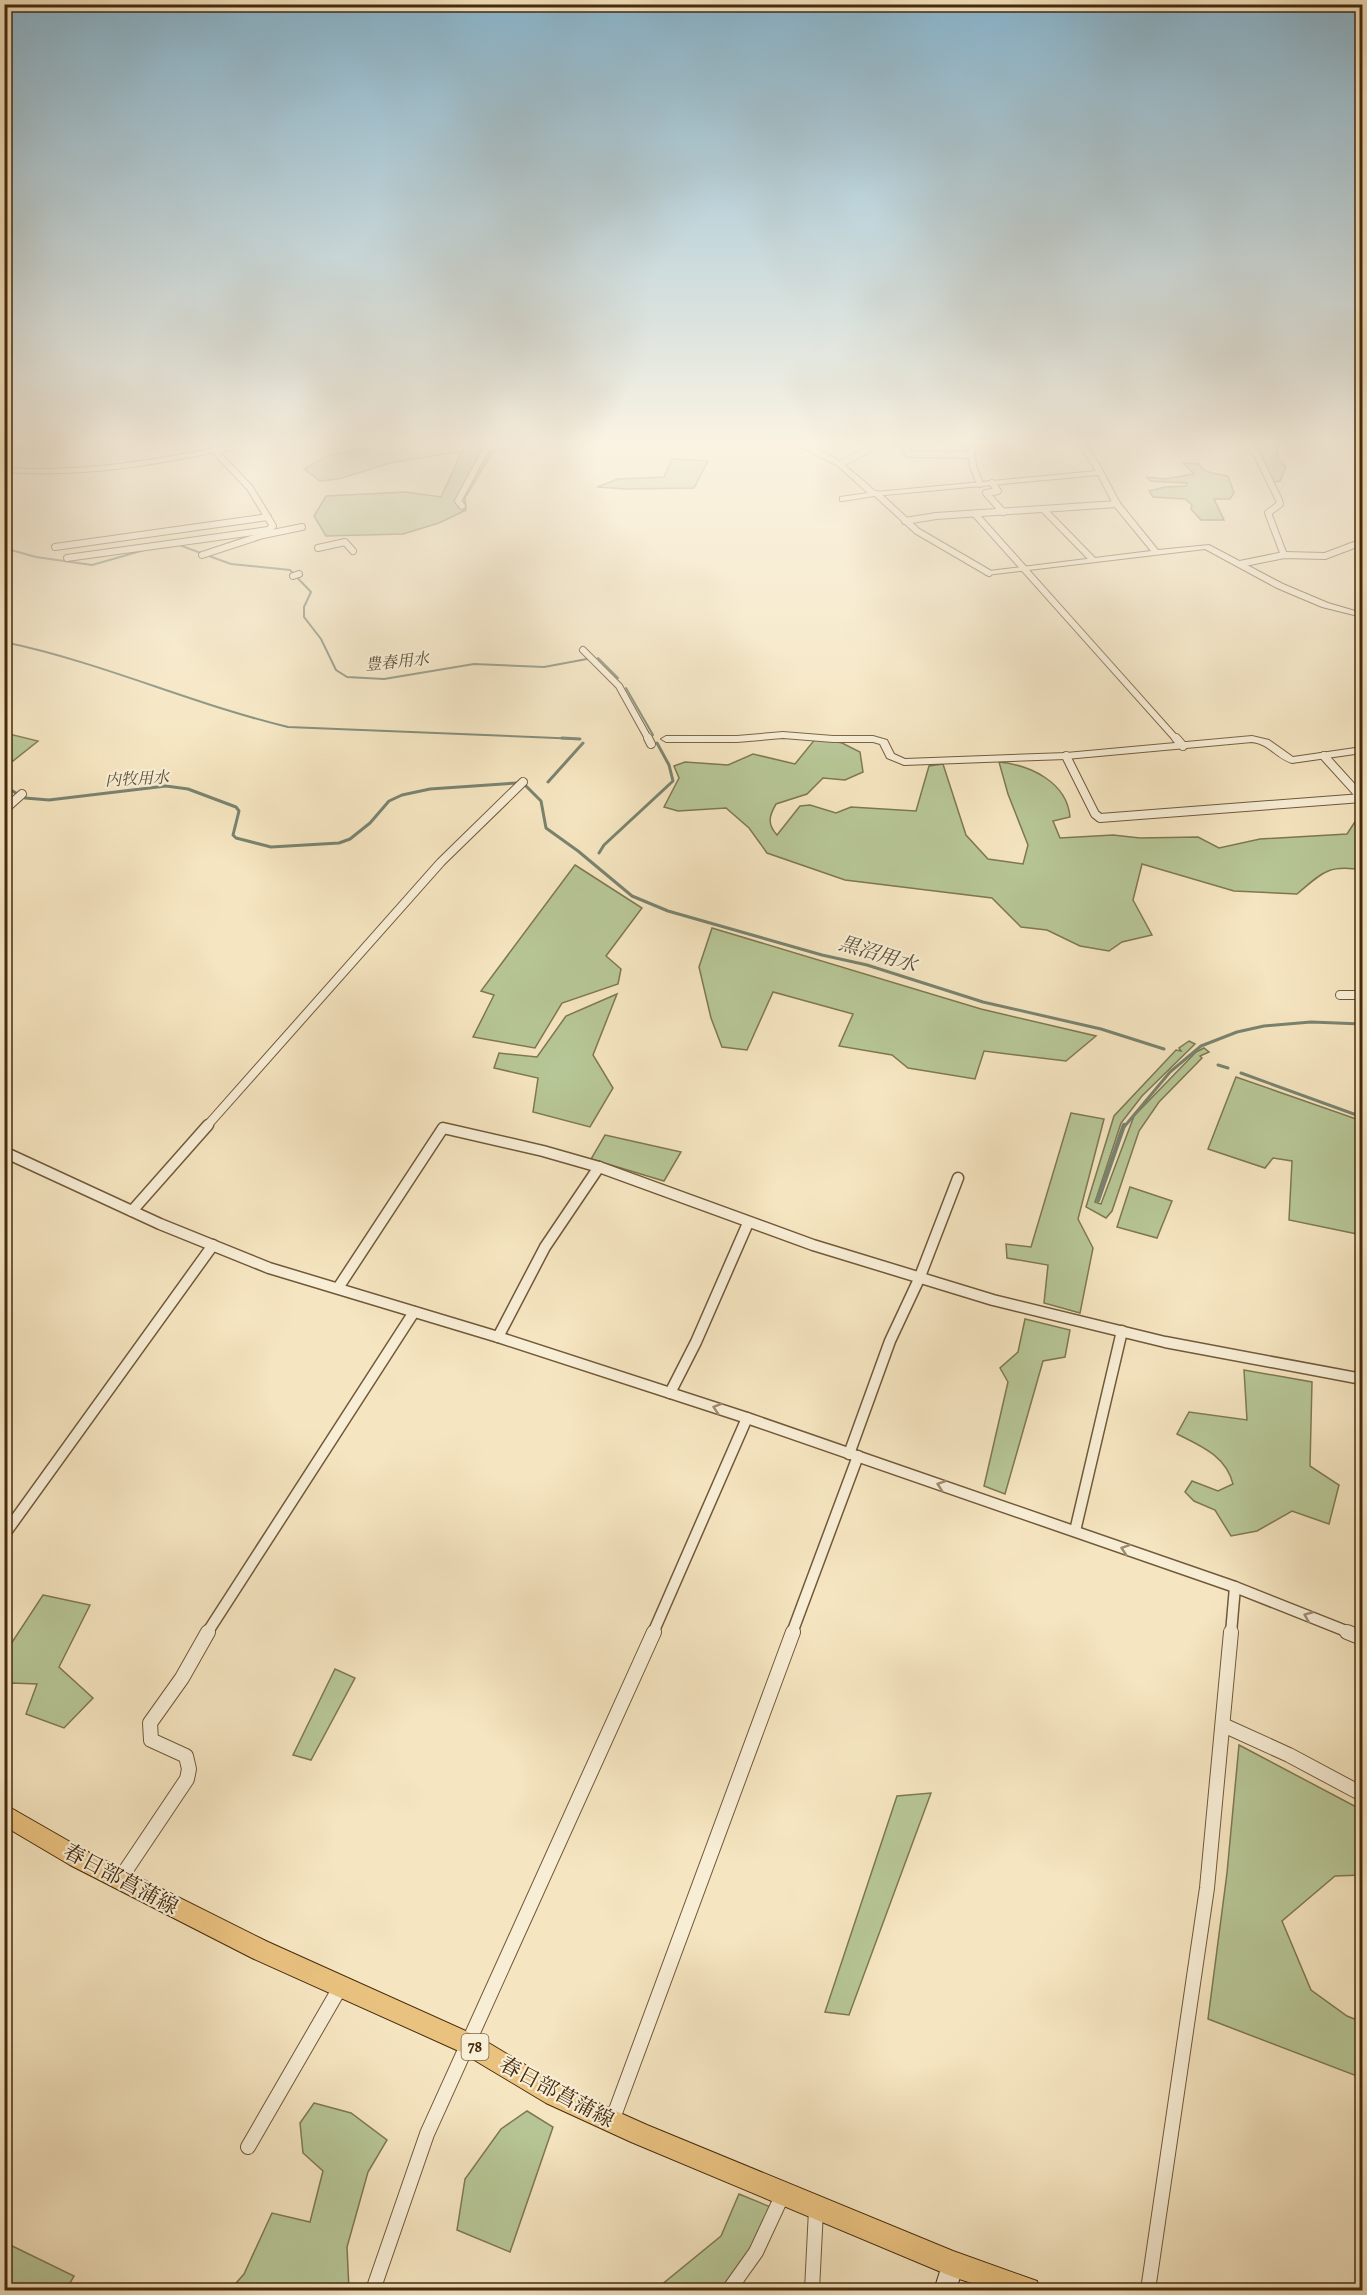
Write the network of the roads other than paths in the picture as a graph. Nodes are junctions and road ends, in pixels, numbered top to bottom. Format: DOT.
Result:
graph roads {
  1 [pos="77,550"];
  2 [pos="121,550"];
  3 [pos="218,550"];
  4 [pos="948,550"];
  5 [pos="1008,550"];
  6 [pos="1083,550"];
  7 [pos="1166,550"];
  8 [pos="1212,550"];
  9 [pos="1282,550"];
  10 [pos="1341,550"];
  11 [pos="1155,551"];
  12 [pos="206,554"];
  13 [pos="1284,555"];
  14 [pos="78,556"];
  15 [pos="67,558"];
  16 [pos="1092,559"];
  17 [pos="1240,564"];
  18 [pos="1024,568"];
  19 [pos="989,573"];
  20 [pos="1362,615"];
  21 [pos="583,650"];
  22 [pos="666,739"];
  23 [pos="1183,746"];
  24 [pos="1362,750"];
  25 [pos="1066,756"];
  26 [pos="1324,756"];
  27 [pos="523,782"];
  28 [pos="22,794"];
  29 [pos="1362,798"];
  30 [pos="4,810"];
  31 [pos="1341,995"];
  32 [pos="1362,995"];
  33 [pos="4,1152"];
  34 [pos="599,1167"];
  35 [pos="958,1178"];
  36 [pos="132,1211"];
  37 [pos="748,1223"];
  38 [pos="213,1245"];
  39 [pos="919,1278"];
  40 [pos="338,1288"];
  41 [pos="414,1312"];
  42 [pos="1122,1331"];
  43 [pos="498,1337"];
  44 [pos="1362,1379"];
  45 [pos="670,1393"];
  46 [pos="747,1418"];
  47 [pos="854,1455"];
  48 [pos="1075,1531"];
  49 [pos="4,1535"];
  50 [pos="1235,1587"];
  51 [pos="1362,1638"];
  52 [pos="1223,1725"];
  53 [pos="1362,1794"];
  54 [pos="4,1814"];
  55 [pos="120,1880"];
  56 [pos="341,1986"];
  57 [pos="469,2044"];
  58 [pos="611,2121"];
  59 [pos="248,2147"];
  60 [pos="783,2194"];
  61 [pos="816,2207"];
  62 [pos="953,2264"];
  63 [pos="373,2290"];
  64 [pos="729,2290"];
  65 [pos="812,2290"];
  66 [pos="945,2290"];
  67 [pos="1028,2290"];
  68 [pos="1148,2290"];
  1 -- 14 [label="street"];
  2 -- 14 [label="street"];
  3 -- 12 [label="street"];
  4 -- 19 [label="street"];
  5 -- 18 [label="street"];
  6 -- 16 [label="street"];
  7 -- 11 [label="street"];
  8 -- 17 [label="street"];
  9 -- 13 [label="street"];
  10 -- 13 [label="street"];
  11 -- 16 [label="street"];
  13 -- 17 [label="street"];
  14 -- 15 [label="street"];
  16 -- 18 [label="street"];
  17 -- 20 [label="street"];
  18 -- 19 [label="street"];
  18 -- 23 [label="street"];
  21 -- 22 [label="street"];
  22 -- 25 [label="street"];
  23 -- 25 [label="street"];
  23 -- 26 [label="street"];
  24 -- 26 [label="street"];
  25 -- 29 [label="street"];
  26 -- 29 [label="street"];
  27 -- 36 [label="street"];
  28 -- 30 [label="street"];
  31 -- 32 [label="street"];
  33 -- 36 [label="street"];
  34 -- 37 [label="street"];
  34 -- 40 [label="street"];
  34 -- 43 [label="street"];
  35 -- 39 [label="street"];
  36 -- 38 [label="street"];
  37 -- 39 [label="street"];
  37 -- 45 [label="street"];
  38 -- 40 [label="street"];
  38 -- 49 [label="street"];
  39 -- 42 [label="street"];
  39 -- 47 [label="street"];
  40 -- 41 [label="street"];
  41 -- 43 [label="street"];
  41 -- 55 [label="street"];
  42 -- 44 [label="street"];
  42 -- 48 [label="street"];
  43 -- 45 [label="street"];
  46 -- 45 [label="street, one-way"];
  46 -- 47 [label="street"];
  46 -- 57 [label="street"];
  48 -- 47 [label="street, one-way"];
  47 -- 58 [label="street"];
  50 -- 48 [label="street, one-way"];
  51 -- 50 [label="street, one-way"];
  50 -- 52 [label="street"];
  52 -- 53 [label="street"];
  52 -- 68 [label="street"];
  54 -- 55 [label="main road, 春日部菖蒲線 / 78"];
  55 -- 56 [label="main road, 春日部菖蒲線 / 78"];
  56 -- 57 [label="main road, 春日部菖蒲線 / 78"];
  56 -- 59 [label="street"];
  57 -- 58 [label="main road, 春日部菖蒲線 / 78"];
  57 -- 63 [label="street"];
  58 -- 60 [label="main road, 春日部菖蒲線 / 78"];
  60 -- 61 [label="main road, 春日部菖蒲線 / 78"];
  60 -- 64 [label="street"];
  61 -- 62 [label="main road, 春日部菖蒲線 / 78"];
  61 -- 65 [label="street"];
  62 -- 66 [label="main road"];
  62 -- 67 [label="main road, 春日部菖蒲線 / 78"];
}
